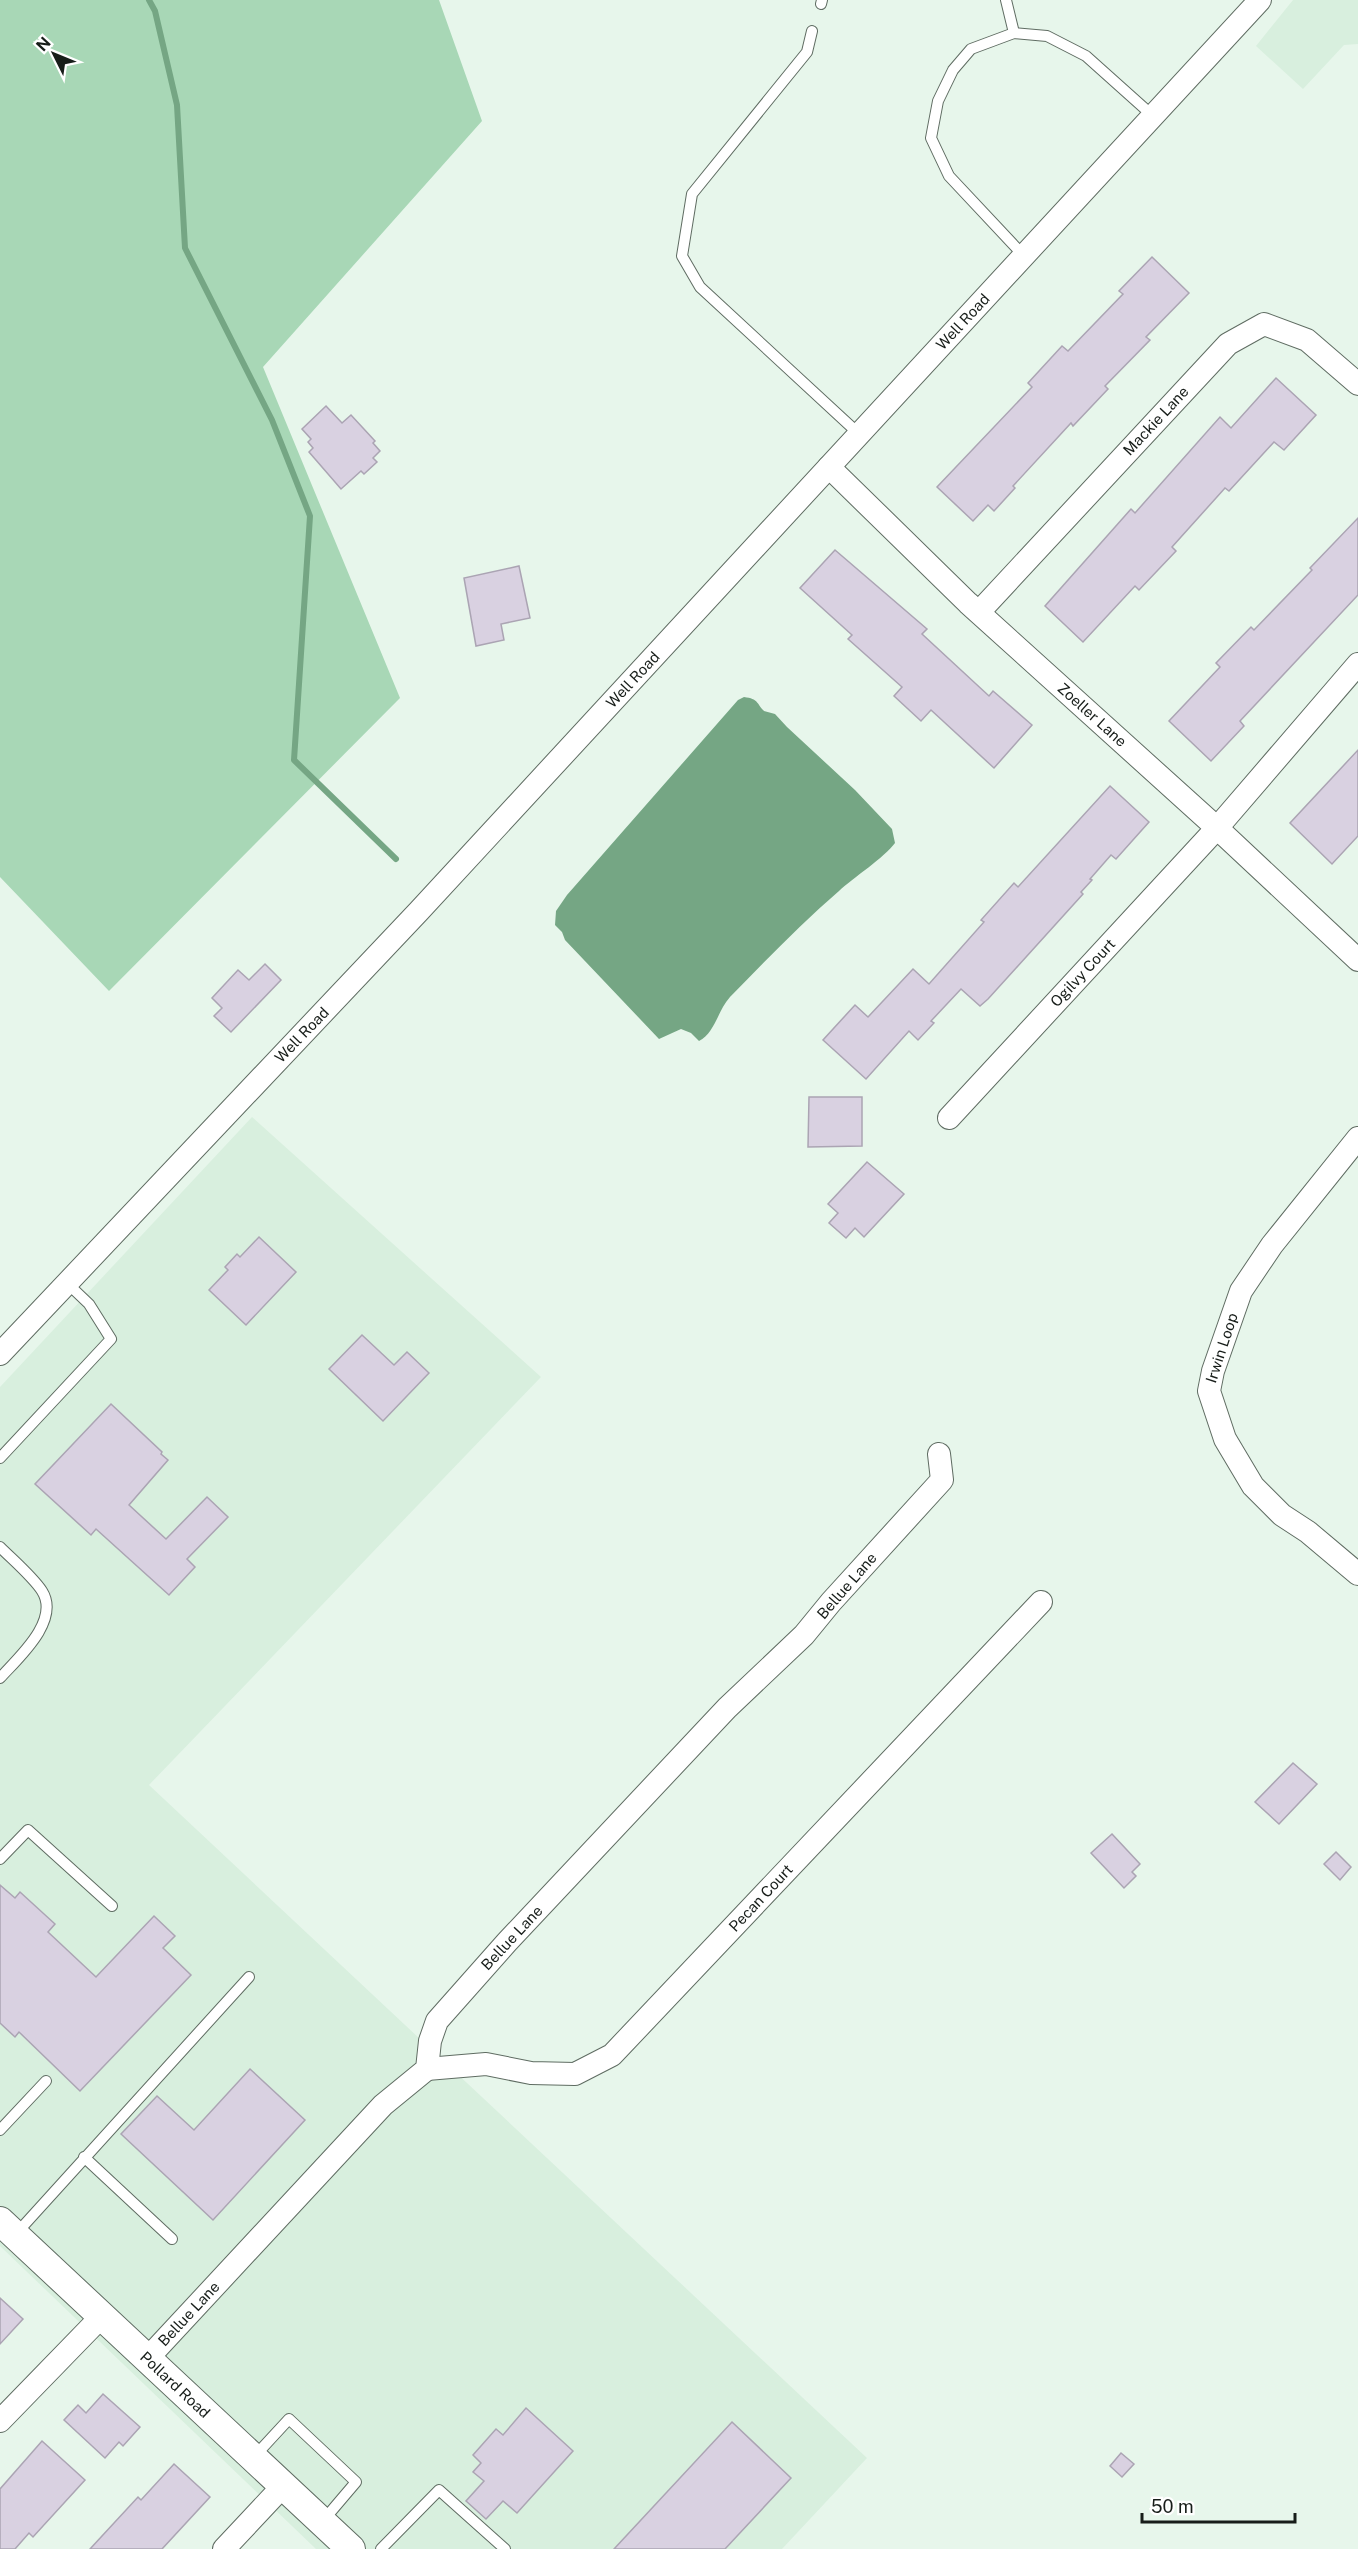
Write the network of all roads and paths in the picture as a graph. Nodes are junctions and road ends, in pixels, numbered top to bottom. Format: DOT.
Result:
graph roads {
  1 [pos="1006,0"];
  2 [pos="1260,0"];
  3 [pos="812,31"];
  4 [pos="1014,33"];
  5 [pos="1153,116"];
  6 [pos="1024,256"];
  7 [pos="1358,384"];
  8 [pos="859,434"];
  9 [pos="829,467"];
  10 [pos="979,612"];
  11 [pos="1358,664"];
  12 [pos="1217,828"];
  13 [pos="1358,960"];
  14 [pos="949,1118"];
  15 [pos="1358,1138"];
  16 [pos="67,1283"];
  17 [pos="0,1354"];
  18 [pos="939,1454"];
  19 [pos="0,1458"];
  20 [pos="0,1547"];
  21 [pos="1358,1574"];
  22 [pos="1041,1602"];
  23 [pos="0,1678"];
  24 [pos="0,1859"];
  25 [pos="112,1906"];
  26 [pos="249,1977"];
  27 [pos="427,2069"];
  28 [pos="46,2081"];
  29 [pos="0,2130"];
  30 [pos="84,2157"];
  31 [pos="8,2228"];
  32 [pos="172,2239"];
  33 [pos="102,2316"];
  34 [pos="147,2359"];
  35 [pos="0,2421"];
  36 [pos="253,2458"];
  37 [pos="283,2486"];
  38 [pos="322,2522"];
  39 [pos="224,2549"];
  40 [pos="351,2549"];
  41 [pos="381,2549"];
  42 [pos="504,2549"];
  1 -- 4 [label="lane"];
  2 -- 5 [label="street, Well Road"];
  3 -- 8 [label="lane"];
  4 -- 5 [label="lane"];
  4 -- 6 [label="lane"];
  5 -- 6 [label="street, Well Road"];
  6 -- 8 [label="street, Well Road"];
  7 -- 10 [label="street, Mackie Lane"];
  8 -- 9 [label="street, Well Road"];
  9 -- 10 [label="street, Zoeller Lane"];
  9 -- 16 [label="street, Well Road"];
  10 -- 12 [label="street, Zoeller Lane"];
  11 -- 12 [label="street"];
  12 -- 13 [label="street, Zoeller Lane"];
  12 -- 14 [label="street, Ogilvy Court"];
  15 -- 21 [label="street, Irwin Loop"];
  16 -- 17 [label="street, Well Road"];
  16 -- 19 [label="lane"];
  18 -- 27 [label="street, Bellue Lane"];
  20 -- 23 [label="lane"];
  22 -- 27 [label="street, Pecan Court"];
  24 -- 25 [label="lane"];
  26 -- 30 [label="lane"];
  27 -- 34 [label="street, Bellue Lane"];
  28 -- 29 [label="lane"];
  30 -- 31 [label="lane"];
  30 -- 32 [label="lane"];
  31 -- 33 [label="street, Pollard Road"];
  33 -- 34 [label="street, Pollard Road"];
  33 -- 35 [label="street"];
  34 -- 36 [label="street, Pollard Road"];
  36 -- 37 [label="street, Pollard Road"];
  36 -- 38 [label="lane"];
  37 -- 38 [label="street, Pollard Road"];
  37 -- 39 [label="street"];
  38 -- 40 [label="street, Pollard Road"];
  41 -- 42 [label="lane"];
}
